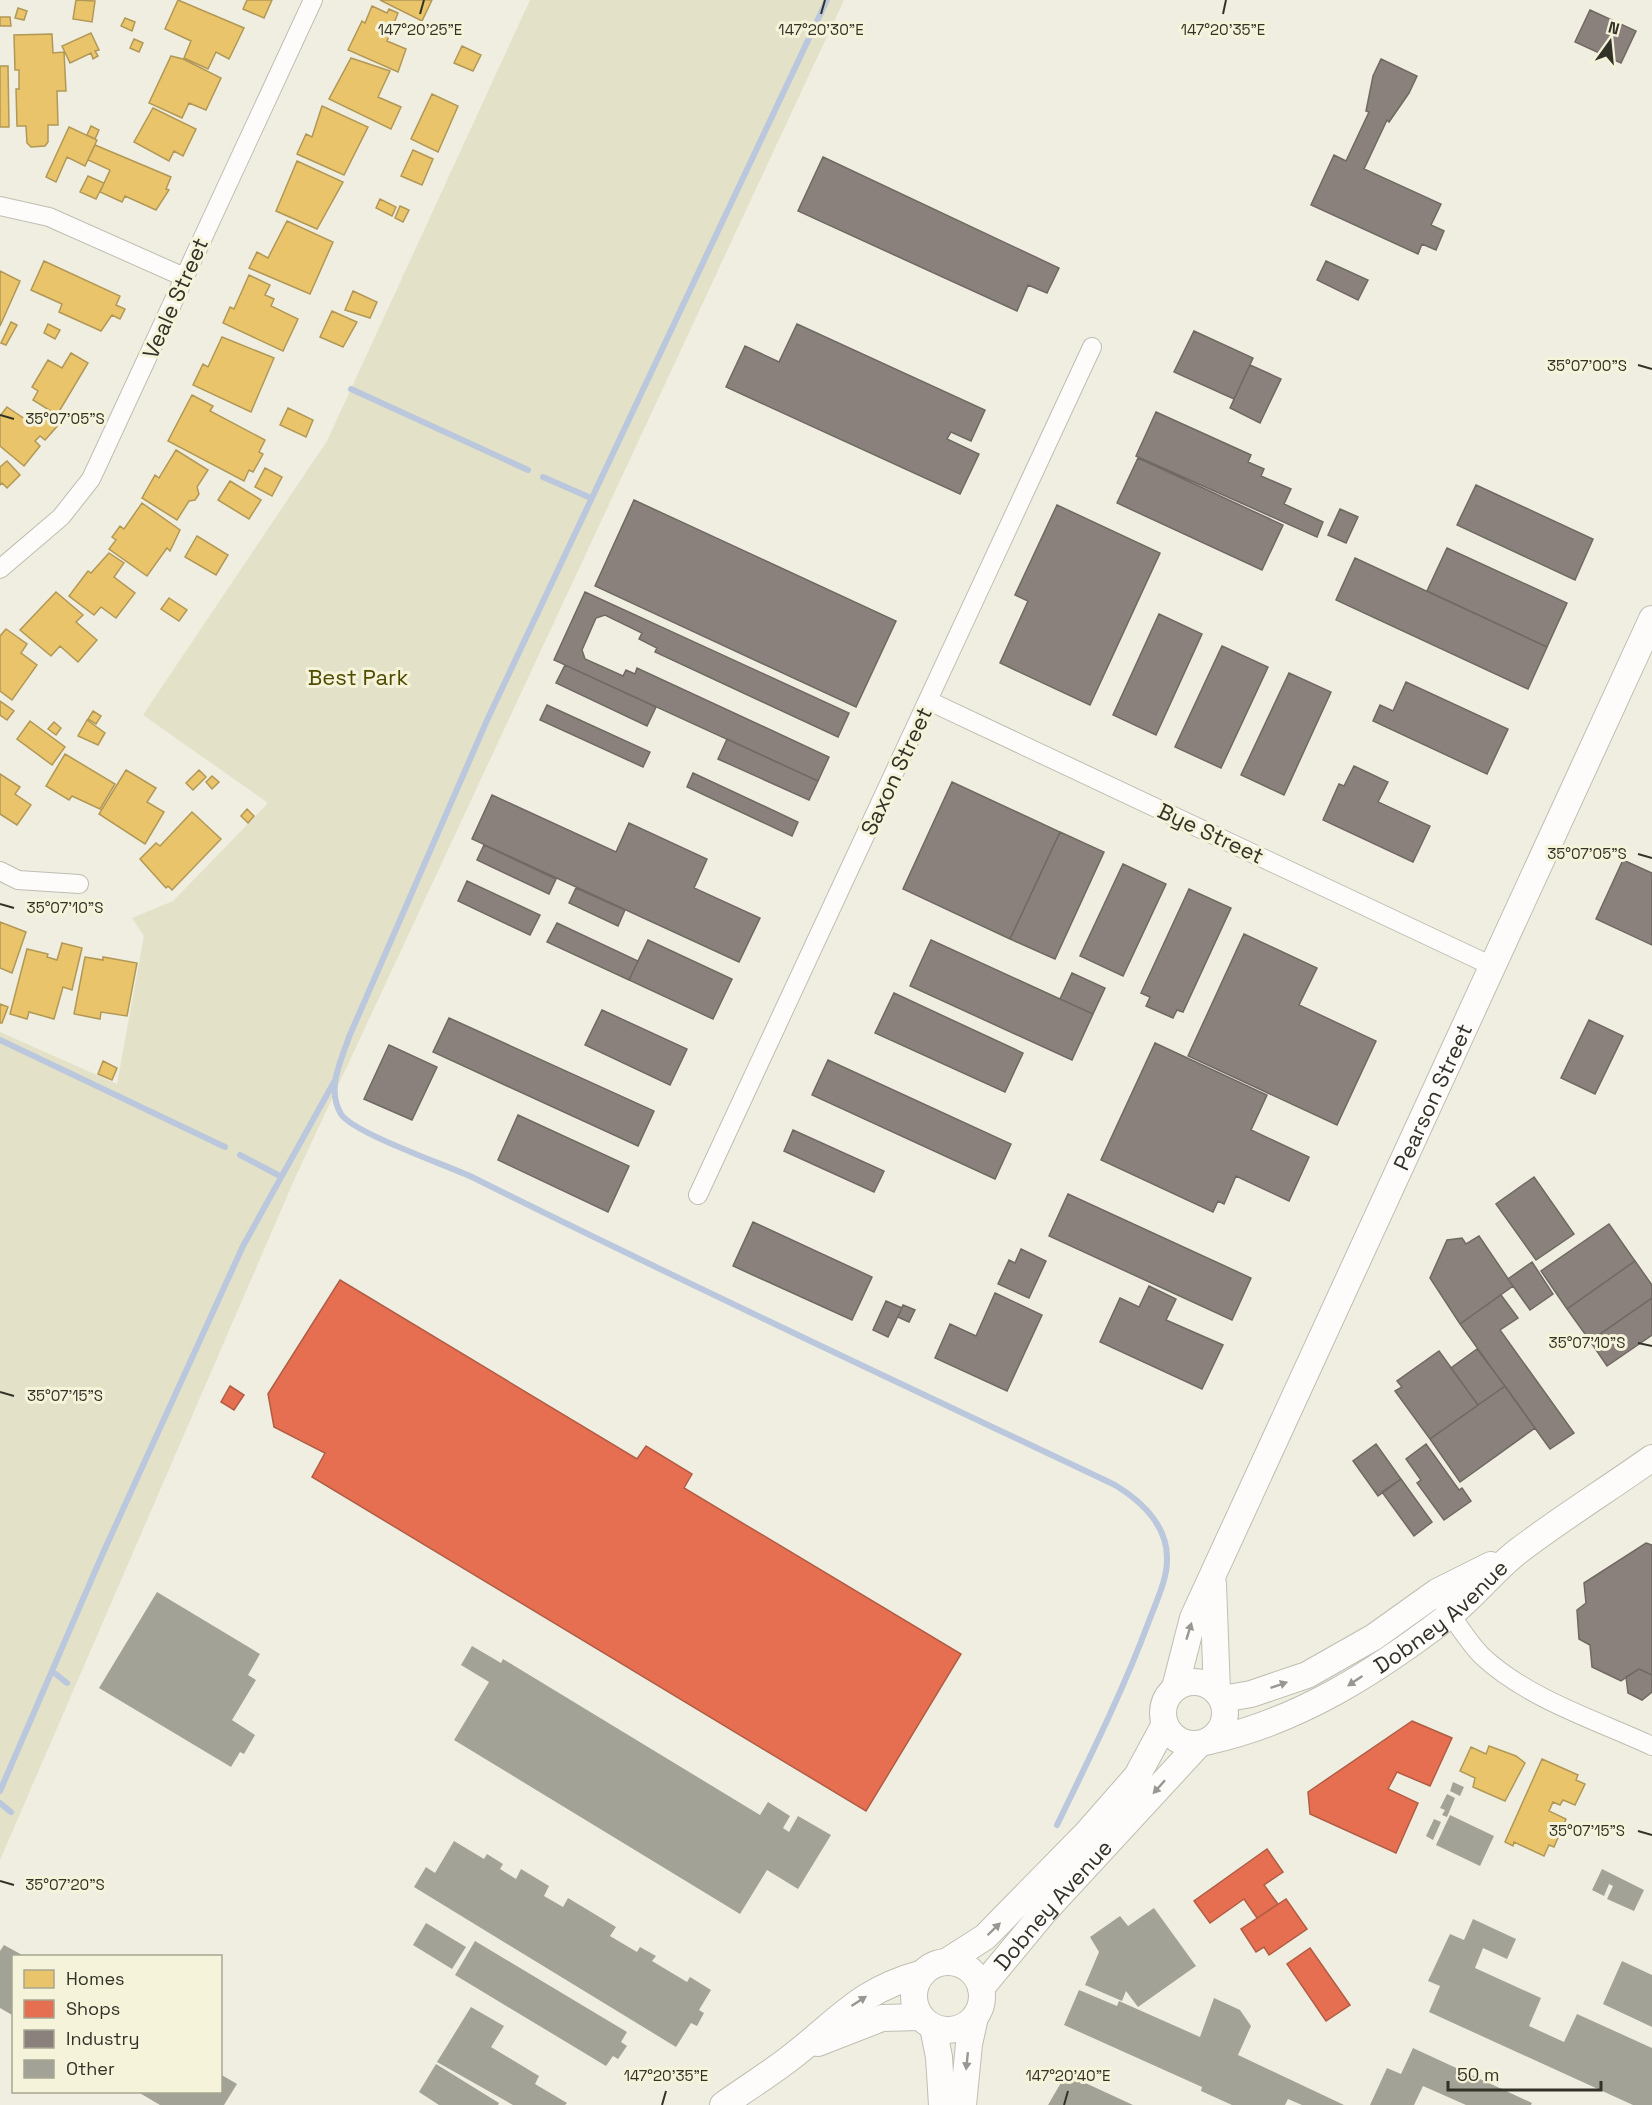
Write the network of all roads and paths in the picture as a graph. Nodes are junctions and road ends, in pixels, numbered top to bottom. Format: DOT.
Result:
graph roads {
  1 [pos="313,0"];
  2 [pos="0,206"];
  3 [pos="184,277"];
  4 [pos="1092,347"];
  5 [pos="0,569"];
  6 [pos="1652,619"];
  7 [pos="929,701"];
  8 [pos="0,871"];
  9 [pos="79,884"];
  10 [pos="1492,966"];
  11 [pos="698,1195"];
  12 [pos="1652,1458"];
  13 [pos="1516,1553"];
  14 [pos="1213,1574"];
  15 [pos="1437,1592"];
  16 [pos="1451,1614"];
  17 [pos="1175,1688"];
  18 [pos="1220,1695"];
  19 [pos="1165,1724"];
  20 [pos="1204,1742"];
  21 [pos="1652,1746"];
  22 [pos="946,1962"];
  23 [pos="922,1973"];
  24 [pos="981,1988"];
  25 [pos="975,2017"];
  26 [pos="927,2022"];
  27 [pos="798,2052"];
  28 [pos="723,2105"];
  29 [pos="942,2105"];
  30 [pos="963,2105"];
  1 -- 3 [label="street, Veale Street"];
  2 -- 3 [label="street"];
  3 -- 5 [label="street, Veale Street"];
  4 -- 7 [label="street, Saxon Street"];
  6 -- 10 [label="main road, Pearson Street"];
  7 -- 10 [label="street, Bye Street"];
  7 -- 11 [label="street, Saxon Street"];
  8 -- 9 [label="street"];
  10 -- 14 [label="main road, Pearson Street"];
  12 -- 13 [label="main road, Dobney Avenue"];
  13 -- 15 [label="main road"];
  13 -- 16 [label="main road, Dobney Avenue"];
  17 -- 14 [label="main road, Pearson Street, one-way"];
  14 -- 18 [label="main road, Pearson Street"];
  15 -- 16 [label="street"];
  18 -- 15 [label="main road, one-way"];
  16 -- 20 [label="main road, Dobney Avenue, one-way"];
  16 -- 21 [label="street"];
  17 -- 18 [label="main road"];
  17 -- 19 [label="main road"];
  18 -- 20 [label="main road"];
  19 -- 20 [label="main road"];
  22 -- 19 [label="main road, Dobney Avenue, one-way"];
  20 -- 24 [label="main road, Dobney Avenue, one-way"];
  22 -- 23 [label="main road"];
  22 -- 24 [label="main road"];
  23 -- 26 [label="main road"];
  27 -- 23 [label="main road, one-way"];
  24 -- 25 [label="main road"];
  25 -- 26 [label="main road"];
  25 -- 30 [label="main road, one-way"];
  26 -- 27 [label="main road"];
  26 -- 29 [label="main road"];
  27 -- 28 [label="main road"];
}
